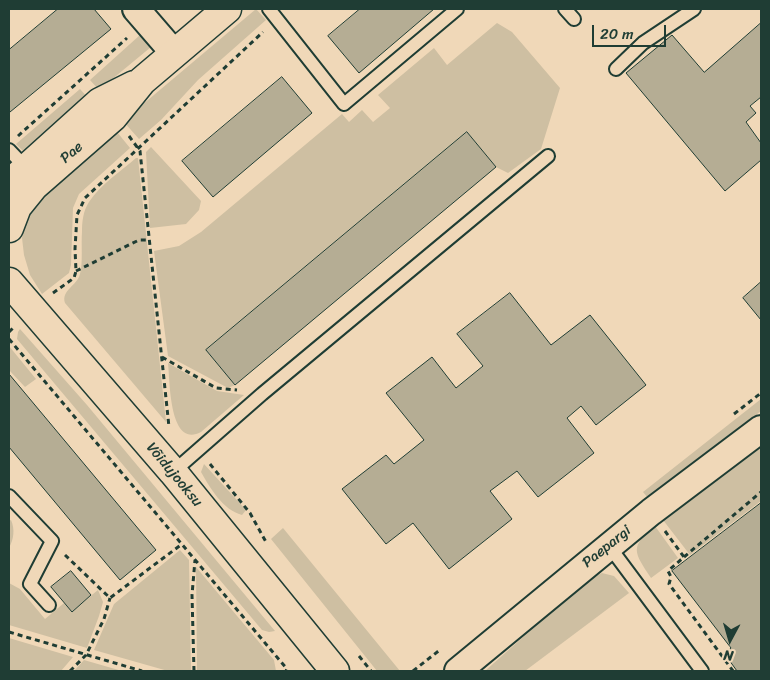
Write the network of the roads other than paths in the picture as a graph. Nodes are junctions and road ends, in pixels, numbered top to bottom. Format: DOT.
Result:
graph roads {
  1 [pos="227,9"];
  2 [pos="269,9"];
  3 [pos="457,9"];
  4 [pos="564,9"];
  5 [pos="694,9"];
  6 [pos="144,18"];
  7 [pos="574,19"];
  8 [pos="174,53"];
  9 [pos="616,69"];
  10 [pos="548,156"];
  11 [pos="19,165"];
  12 [pos="9,228"];
  13 [pos="9,282"];
  14 [pos="761,429"];
  15 [pos="173,472"];
  16 [pos="9,496"];
  17 [pos="609,546"];
  18 [pos="49,605"];
  19 [pos="327,668"];
  20 [pos="458,671"];
  21 [pos="702,671"];
  1 -- 8 [label="street, Pae"];
  2 -- 3 [label="lane"];
  4 -- 7 [label="lane"];
  5 -- 9 [label="lane"];
  6 -- 8 [label="street"];
  8 -- 11 [label="street, Pae"];
  10 -- 15 [label="lane"];
  11 -- 12 [label="street, Pae"];
  13 -- 15 [label="street, Võidujooksu"];
  14 -- 17 [label="street, Paepargi"];
  15 -- 19 [label="street, Võidujooksu"];
  16 -- 18 [label="lane"];
  17 -- 20 [label="street, Paepargi"];
  17 -- 21 [label="lane"];
}
